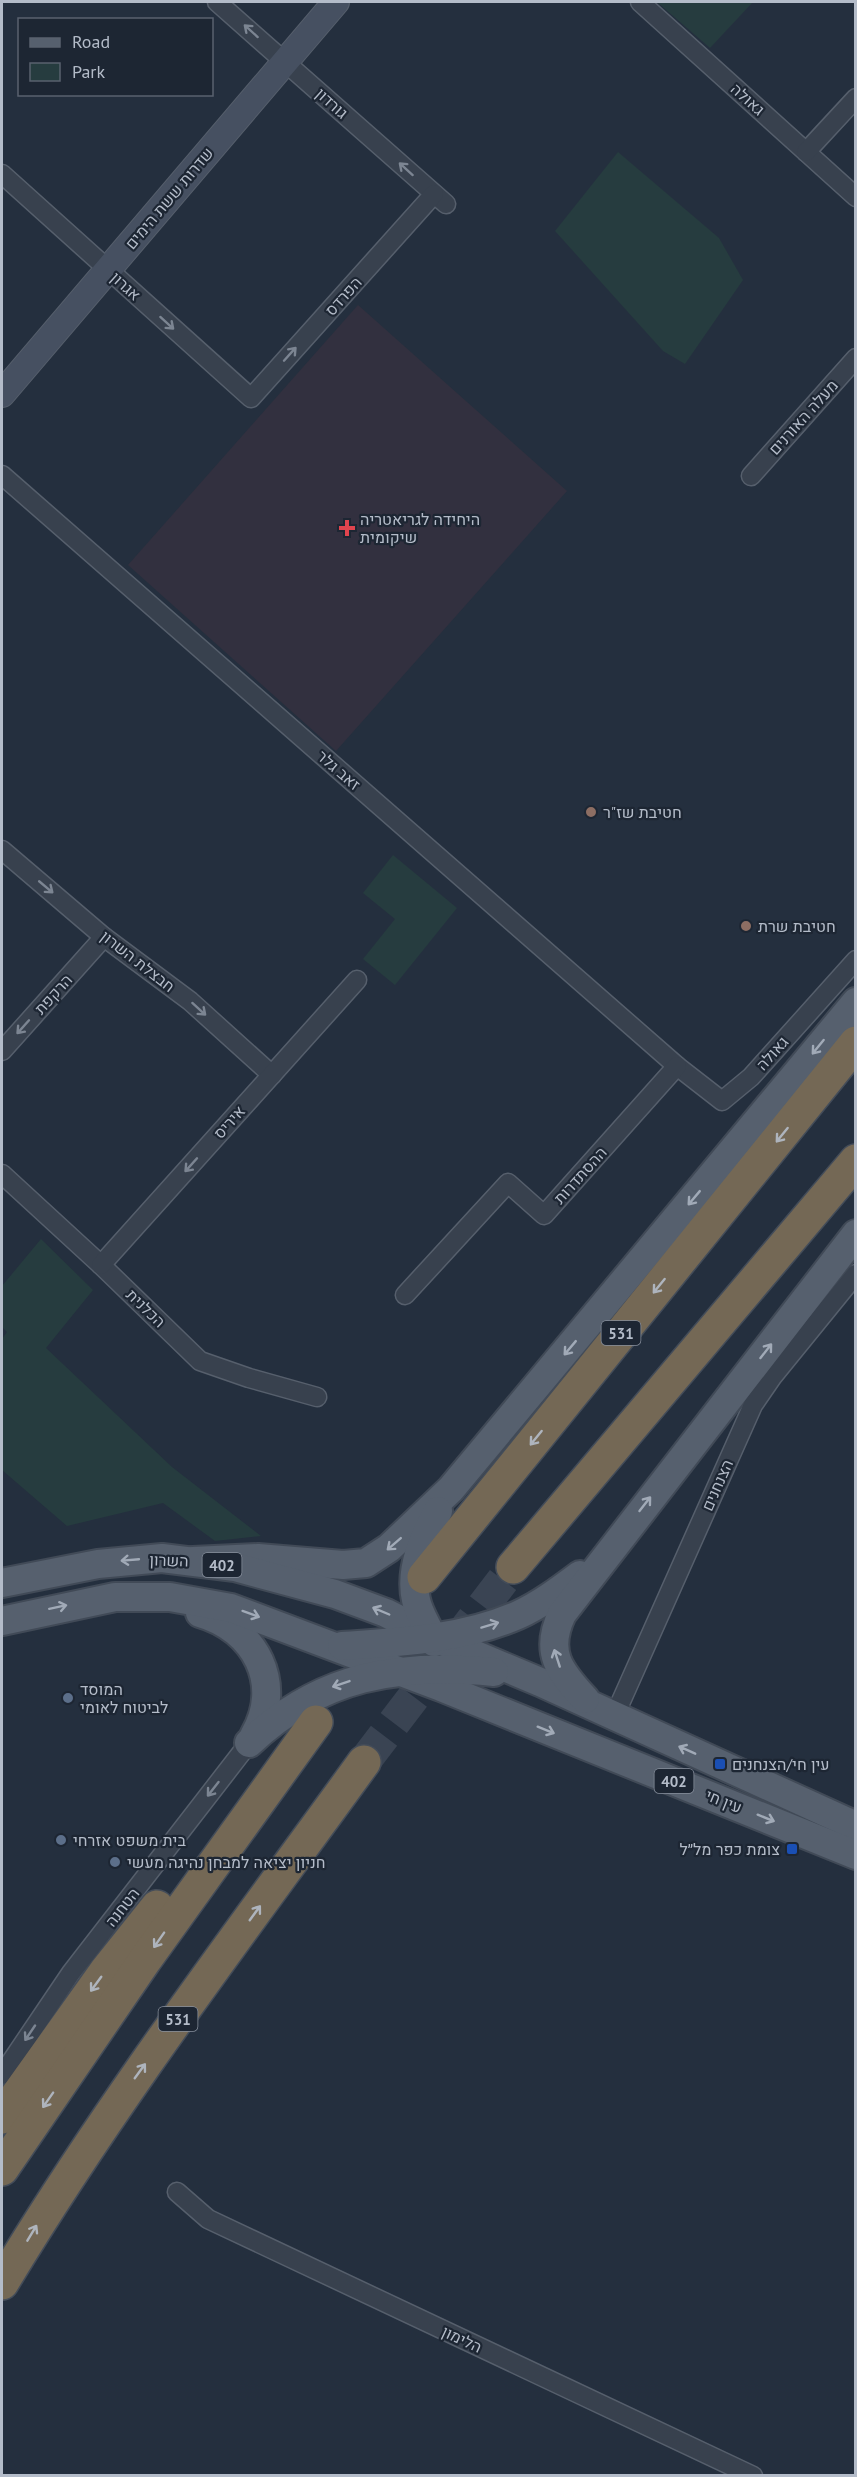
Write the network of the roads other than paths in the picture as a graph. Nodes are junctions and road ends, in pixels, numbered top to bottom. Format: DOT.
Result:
graph roads {
  1 [pos="217,2"];
  2 [pos="336,2"];
  3 [pos="640,2"];
  4 [pos="285,62"];
  5 [pos="855,98"];
  6 [pos="806,152"];
  7 [pos="2,174"];
  8 [pos="855,197"];
  9 [pos="440,199"];
  10 [pos="108,270"];
  11 [pos="855,358"];
  12 [pos="2,394"];
  13 [pos="251,398"];
  14 [pos="2,475"];
  15 [pos="751,476"];
  16 [pos="2,850"];
  17 [pos="104,937"];
  18 [pos="855,960"];
  19 [pos="357,980"];
  20 [pos="855,1002"];
  21 [pos="855,1043"];
  22 [pos="855,1049"];
  23 [pos="2,1051"];
  24 [pos="677,1066"];
  25 [pos="272,1075"];
  26 [pos="819,1089"];
  27 [pos="855,1161"];
  28 [pos="2,1174"];
  29 [pos="855,1193"];
  30 [pos="855,1234"];
  31 [pos="101,1265"];
  32 [pos="855,1274"];
  33 [pos="405,1295"];
  34 [pos="317,1397"];
  35 [pos="451,1489"];
  36 [pos="609,1550"];
  37 [pos="194,1561"];
  38 [pos="424,1577"];
  39 [pos="2,1583"];
  40 [pos="115,1597"];
  41 [pos="2,1621"];
  42 [pos="433,1638"];
  43 [pos="331,1647"];
  44 [pos="444,1668"];
  45 [pos="398,1672"];
  46 [pos="522,1674"];
  47 [pos="480,1703"];
  48 [pos="602,1711"];
  49 [pos="316,1722"];
  50 [pos="249,1743"];
  51 [pos="364,1762"];
  52 [pos="284,1764"];
  53 [pos="855,1826"];
  54 [pos="855,1855"];
  55 [pos="2,2075"];
  56 [pos="2,2117"];
  57 [pos="2,2169"];
  58 [pos="177,2192"];
  59 [pos="2,2283"];
  60 [pos="753,2475"];
  4 -- 1 [label="street, גורדון, one-way"];
  2 -- 4 [label="street, שדרות ששת הימים"];
  3 -- 6 [label="street, גאולה"];
  9 -- 4 [label="street, גורדון, one-way"];
  4 -- 10 [label="street, שדרות ששת הימים"];
  5 -- 6 [label="street"];
  6 -- 8 [label="street, גאולה"];
  7 -- 10 [label="street, אגרון"];
  13 -- 9 [label="street, הפרדס, one-way"];
  10 -- 12 [label="street, שדרות ששת הימים"];
  10 -- 13 [label="street, אגרון, one-way"];
  11 -- 15 [label="street, מעלה האורנים"];
  14 -- 24 [label="street, זאב גלר"];
  16 -- 17 [label="street, חבצלת השרון, one-way"];
  17 -- 23 [label="street, הרקפת, one-way"];
  17 -- 25 [label="street, חבצלת השרון, one-way"];
  18 -- 24 [label="street, גאולה"];
  19 -- 25 [label="street, איריס"];
  20 -- 35 [label="main road, one-way"];
  21 -- 26 [label="highway"];
  22 -- 26 [label="highway, 531"];
  24 -- 33 [label="street, ההסתדרות"];
  25 -- 31 [label="street, איריס, one-way"];
  26 -- 38 [label="highway, 531, one-way"];
  27 -- 29 [label="highway"];
  28 -- 31 [label="street, הכלנית"];
  36 -- 30 [label="main road, one-way"];
  31 -- 34 [label="street, הכלנית"];
  32 -- 48 [label="street, הצנחנים"];
  35 -- 37 [label="main road, one-way"];
  35 -- 42 [label="main road"];
  42 -- 36 [label="main road, one-way"];
  48 -- 36 [label="main road, one-way"];
  37 -- 39 [label="main road, השרון / 402, one-way"];
  42 -- 37 [label="main road, השרון / 402, one-way"];
  41 -- 40 [label="main road, 402, one-way"];
  40 -- 43 [label="main road, 402, one-way"];
  40 -- 50 [label="main road"];
  42 -- 43 [label="main road"];
  42 -- 44 [label="main road"];
  42 -- 46 [label="main road, 402"];
  43 -- 45 [label="main road, 402"];
  44 -- 45 [label="main road"];
  44 -- 46 [label="main road"];
  44 -- 47 [label="main road"];
  45 -- 47 [label="main road, 402"];
  45 -- 50 [label="main road, one-way"];
  46 -- 48 [label="main road, עין חי / 402"];
  47 -- 54 [label="main road, עין חי / 402, one-way"];
  53 -- 48 [label="main road, עין חי / 402, one-way"];
  49 -- 52 [label="highway"];
  50 -- 55 [label="street, הטחנה, one-way"];
  59 -- 51 [label="highway, 531, one-way"];
  52 -- 56 [label="highway, one-way"];
  52 -- 57 [label="highway, one-way"];
  58 -- 60 [label="street, הלימון"];
}
